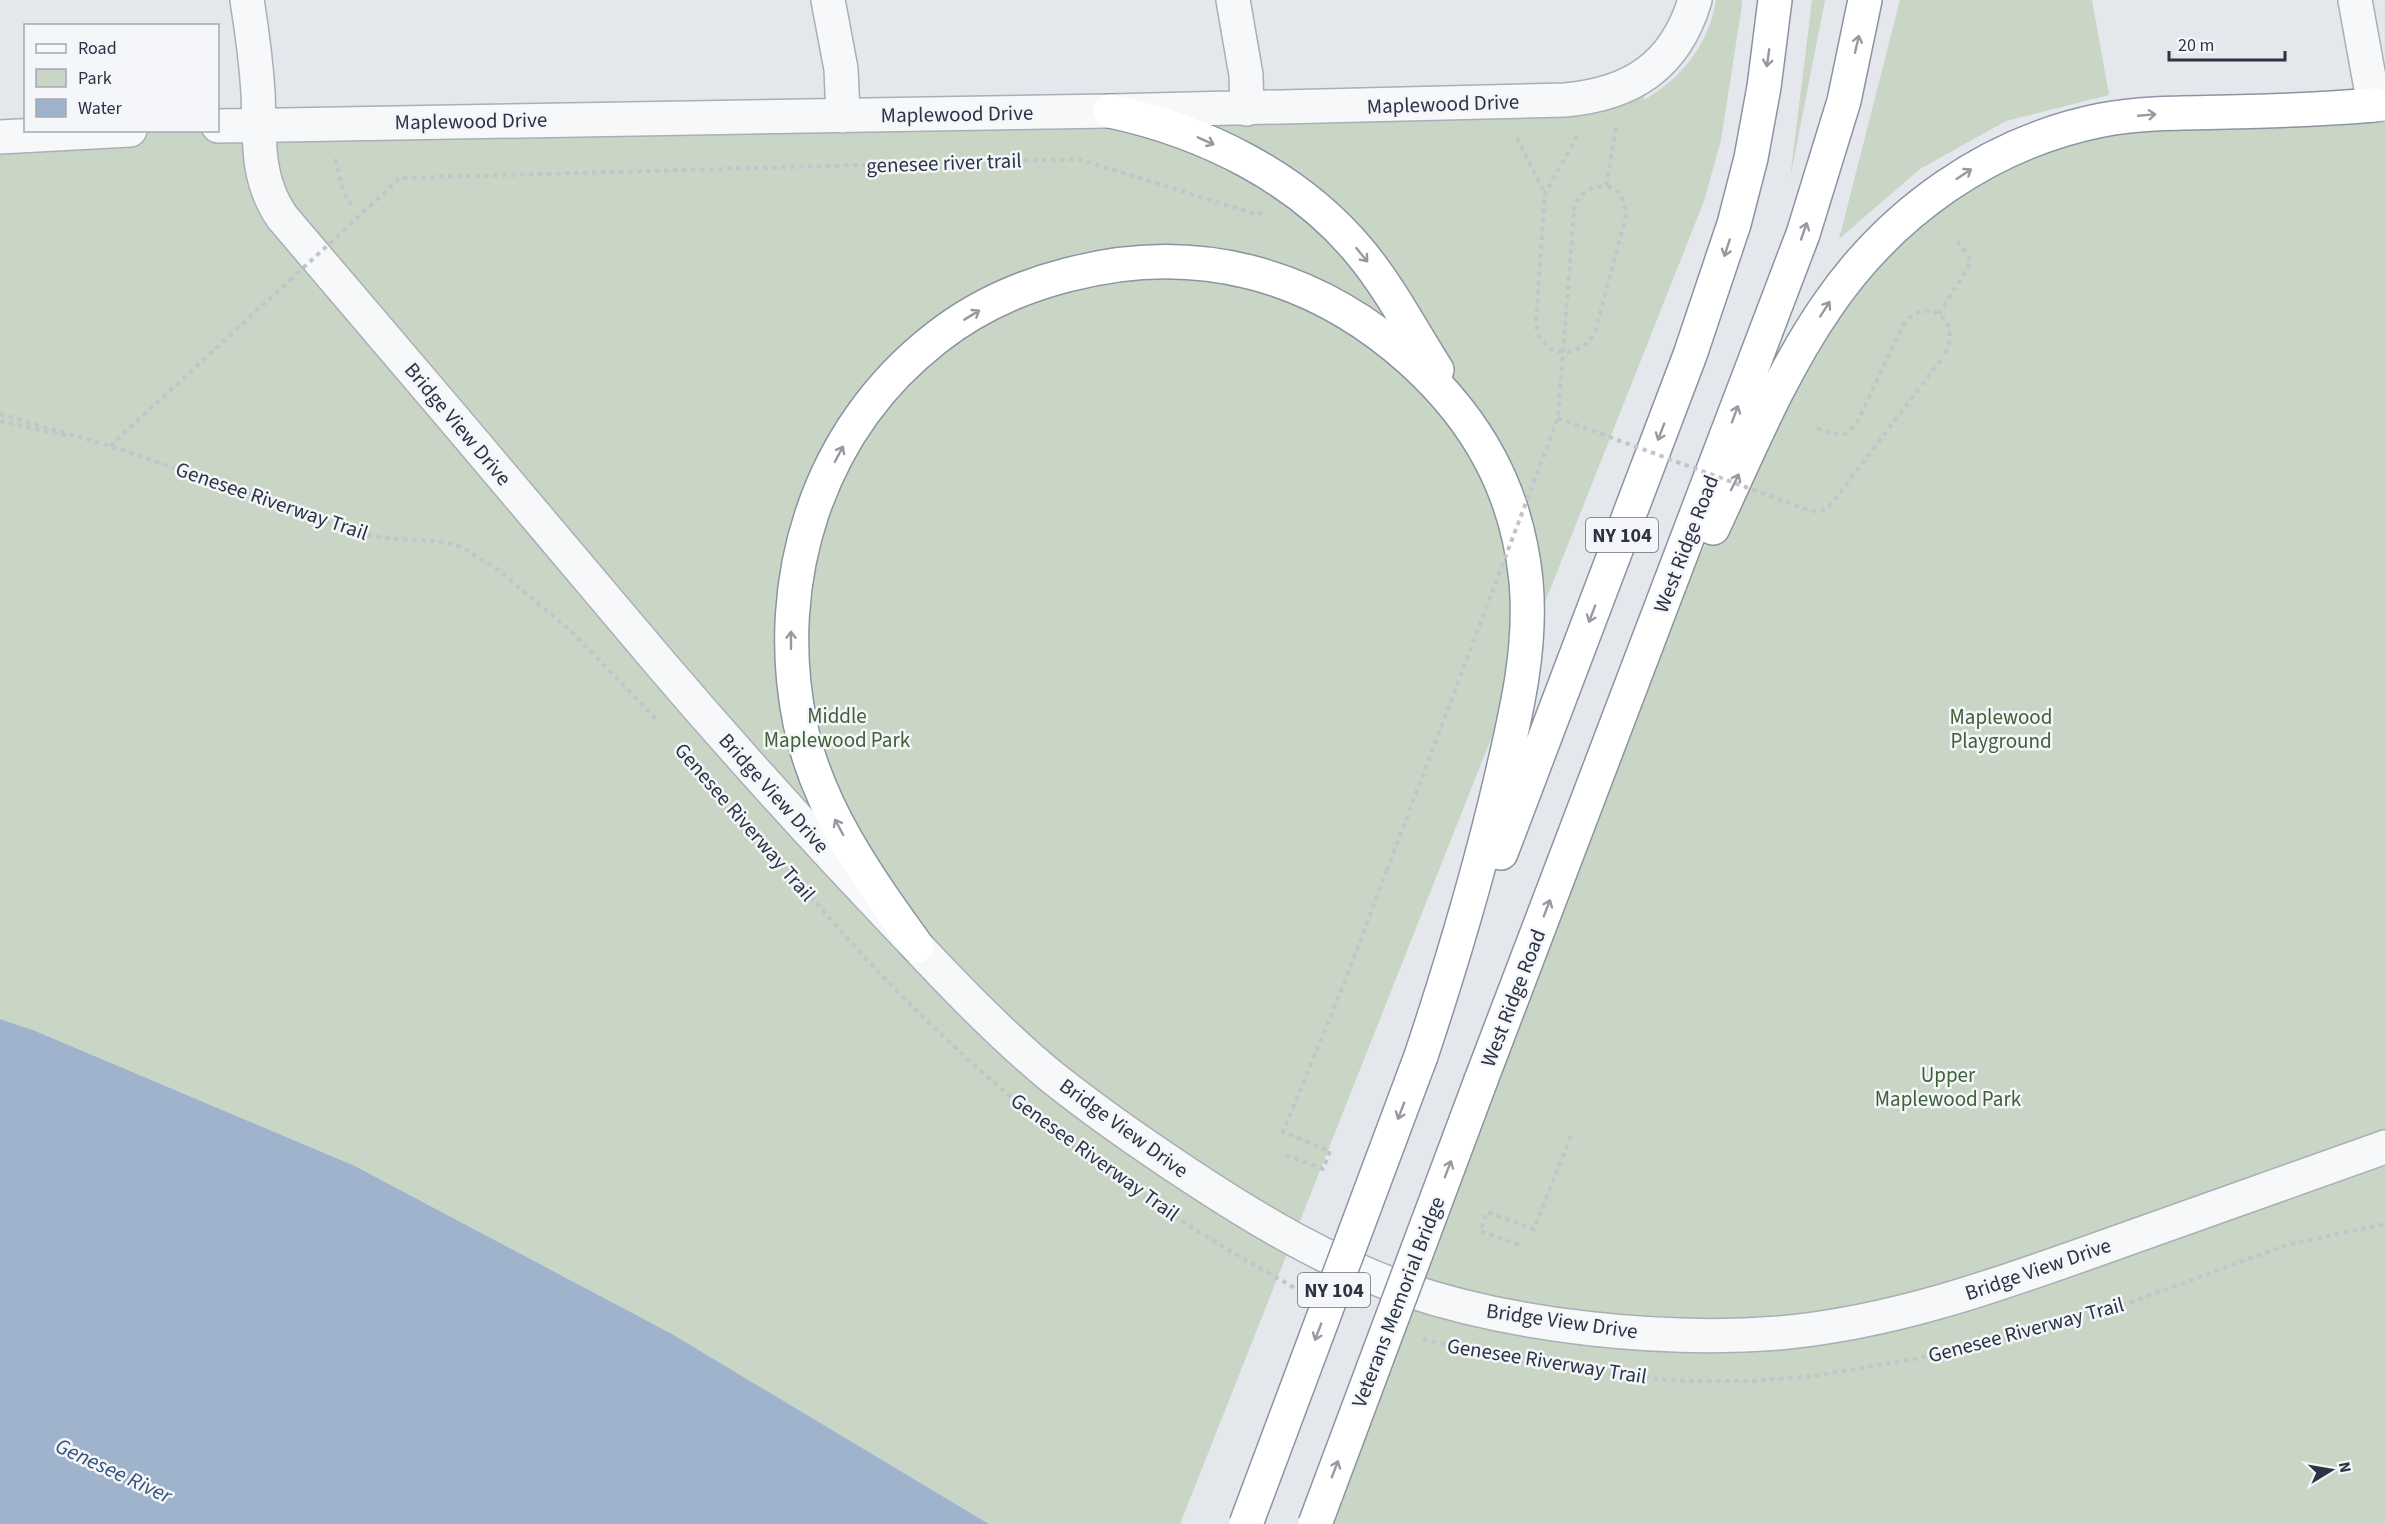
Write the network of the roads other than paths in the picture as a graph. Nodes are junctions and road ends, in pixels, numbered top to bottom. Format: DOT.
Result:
graph roads {
  1 [pos="247,0"];
  2 [pos="828,0"];
  3 [pos="1233,0"];
  4 [pos="1695,0"];
  5 [pos="1775,0"];
  6 [pos="1865,0"];
  7 [pos="2355,0"];
  8 [pos="2380,104"];
  9 [pos="1247,109"];
  10 [pos="1110,111"];
  11 [pos="843,116"];
  12 [pos="259,125"];
  13 [pos="219,126"];
  14 [pos="93,132"];
  15 [pos="0,137"];
  16 [pos="1480,439"];
  17 [pos="1602,763"];
  18 [pos="917,946"];
  19 [pos="1422,1056"];
  20 [pos="1481,1080"];
  21 [pos="2385,1147"];
  22 [pos="1246,1524"];
  23 [pos="1314,1524"];
  1 -- 12 [label="street, Bridge View Drive"];
  2 -- 11 [label="street"];
  3 -- 9 [label="street"];
  4 -- 9 [label="street, Maplewood Drive"];
  5 -- 19 [label="highway, NY 104, one-way"];
  17 -- 6 [label="highway, West Ridge Road / NY 104, one-way"];
  7 -- 8 [label="street"];
  17 -- 8 [label="highway, one-way"];
  9 -- 10 [label="street, Maplewood Drive"];
  10 -- 11 [label="street, Maplewood Drive"];
  10 -- 16 [label="highway, one-way"];
  11 -- 12 [label="street, Maplewood Drive"];
  12 -- 13 [label="street, Maplewood Drive"];
  12 -- 18 [label="street, Bridge View Drive"];
  14 -- 15 [label="street"];
  18 -- 16 [label="highway, one-way"];
  16 -- 19 [label="highway"];
  20 -- 17 [label="highway, West Ridge Road / NY 104, one-way"];
  18 -- 21 [label="street, Bridge View Drive"];
  19 -- 22 [label="highway, NY 104, one-way, bridge"];
  23 -- 20 [label="highway, Veterans Memorial Bridge / NY 104, one-way, bridge"];
}
